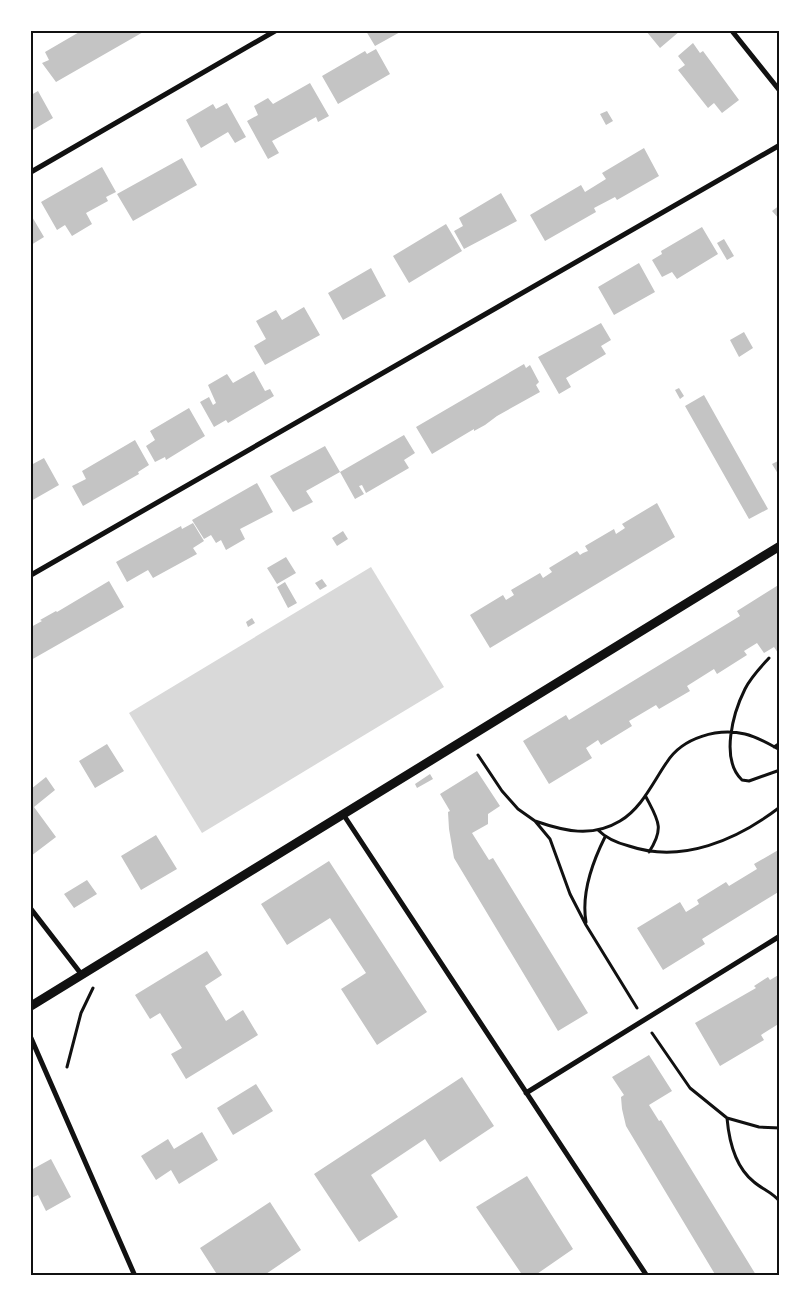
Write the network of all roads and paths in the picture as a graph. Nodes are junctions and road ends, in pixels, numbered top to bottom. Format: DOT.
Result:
graph roads {
  1 [pos="275,31"];
  2 [pos="732,31"];
  3 [pos="780,91"];
  4 [pos="780,145"];
  5 [pos="31,172"];
  6 [pos="780,546"];
  7 [pos="31,575"];
  8 [pos="769,658"];
  9 [pos="732,732"];
  10 [pos="780,743"];
  11 [pos="774,747"];
  12 [pos="780,750"];
  13 [pos="478,755"];
  14 [pos="780,770"];
  15 [pos="645,796"];
  16 [pos="780,807"];
  17 [pos="343,814"];
  18 [pos="535,821"];
  19 [pos="598,830"];
  20 [pos="605,837"];
  21 [pos="649,852"];
  22 [pos="31,908"];
  23 [pos="586,925"];
  24 [pos="780,936"];
  25 [pos="82,975"];
  26 [pos="95,983"];
  27 [pos="31,1006"];
  28 [pos="644,1020"];
  29 [pos="31,1038"];
  30 [pos="67,1067"];
  31 [pos="526,1093"];
  32 [pos="727,1118"];
  33 [pos="780,1128"];
  34 [pos="780,1202"];
  35 [pos="135,1276"];
  36 [pos="647,1276"];
  1 -- 5 [label="street"];
  2 -- 3 [label="street"];
  4 -- 7 [label="street"];
  6 -- 17 [label="street"];
  8 -- 9 [label="path"];
  9 -- 11 [label="path"];
  9 -- 14 [label="path"];
  9 -- 15 [label="path"];
  10 -- 11 [label="path"];
  11 -- 12 [label="path"];
  13 -- 18 [label="path"];
  15 -- 19 [label="path"];
  15 -- 21 [label="path"];
  16 -- 21 [label="path"];
  17 -- 25 [label="street"];
  17 -- 31 [label="street"];
  18 -- 19 [label="path"];
  18 -- 23 [label="path"];
  19 -- 20 [label="path"];
  20 -- 21 [label="path"];
  20 -- 23 [label="path"];
  22 -- 25 [label="street"];
  23 -- 28 [label="path"];
  24 -- 28 [label="street"];
  25 -- 27 [label="street"];
  26 -- 30 [label="path"];
  28 -- 31 [label="street"];
  28 -- 32 [label="path"];
  29 -- 35 [label="street"];
  31 -- 36 [label="street"];
  32 -- 33 [label="path"];
  32 -- 34 [label="path"];
}
